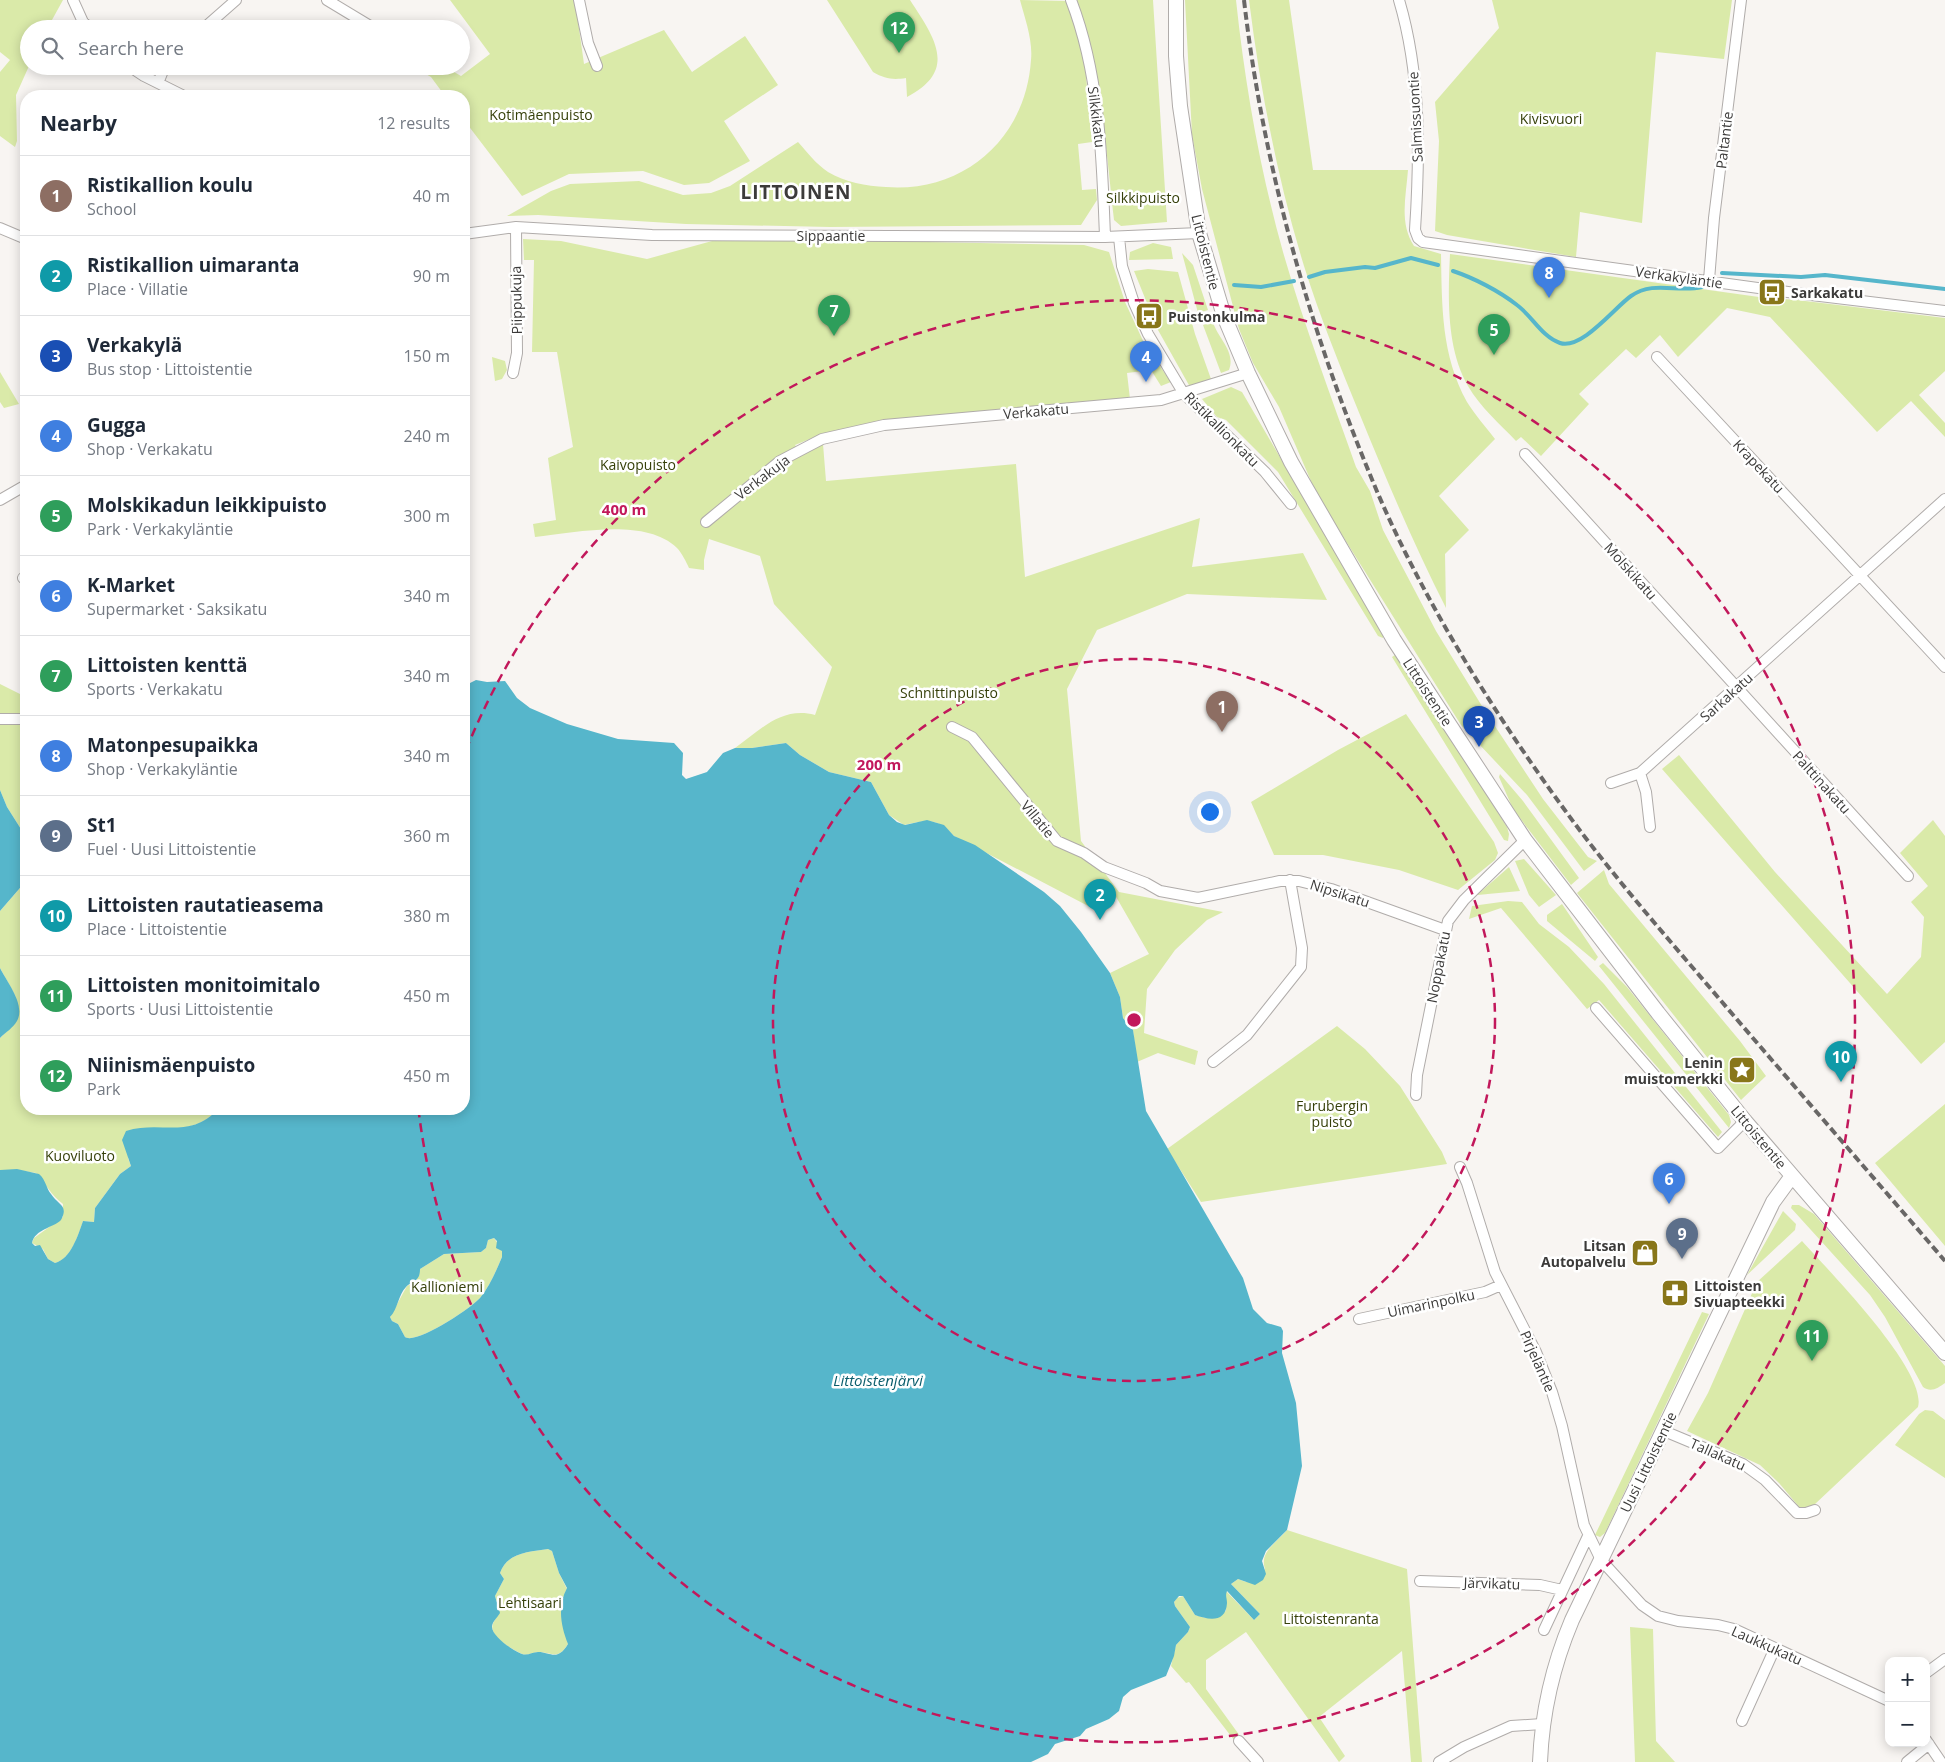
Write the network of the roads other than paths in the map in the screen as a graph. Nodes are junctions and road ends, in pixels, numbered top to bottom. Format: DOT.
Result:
graph roads {
  1 [pos="73,0"];
  2 [pos="236,0"];
  3 [pos="327,0"];
  4 [pos="579,0"];
  5 [pos="1071,0"];
  6 [pos="1176,0"];
  7 [pos="1399,0"];
  8 [pos="1741,0"];
  9 [pos="83,20"];
  10 [pos="213,20"];
  11 [pos="360,20"];
  12 [pos="597,66"];
  13 [pos="144,75"];
  14 [pos="161,75"];
  15 [pos="158,83"];
  16 [pos="172,90"];
  17 [pos="516,227"];
  18 [pos="0,228"];
  19 [pos="470,233"];
  20 [pos="1199,233"];
  21 [pos="1416,235"];
  22 [pos="20,236"];
  23 [pos="1105,237"];
  24 [pos="1119,237"];
  25 [pos="1709,280"];
  26 [pos="1945,311"];
  27 [pos="1657,358"];
  28 [pos="513,373"];
  29 [pos="1248,373"];
  30 [pos="1184,394"];
  31 [pos="822,439"];
  32 [pos="1525,454"];
  33 [pos="20,488"];
  34 [pos="1945,499"];
  35 [pos="0,500"];
  36 [pos="1292,504"];
  37 [pos="706,522"];
  38 [pos="1860,576"];
  39 [pos="1945,667"];
  40 [pos="1737,688"];
  41 [pos="0,719"];
  42 [pos="20,719"];
  43 [pos="952,727"];
  44 [pos="1640,773"];
  45 [pos="1611,783"];
  46 [pos="1650,827"];
  47 [pos="1525,840"];
  48 [pos="1908,876"];
  49 [pos="1290,880"];
  50 [pos="1146,883"];
  51 [pos="1445,930"];
  52 [pos="1596,1008"];
  53 [pos="1213,1062"];
  54 [pos="1416,1095"];
  55 [pos="1745,1121"];
  56 [pos="1460,1167"];
  57 [pos="1792,1176"];
  58 [pos="1501,1285"];
  59 [pos="1359,1319"];
  60 [pos="1945,1352"];
  61 [pos="1664,1431"];
  62 [pos="1815,1510"];
  63 [pos="1588,1536"];
  64 [pos="1601,1560"];
  65 [pos="1420,1582"];
  66 [pos="1562,1590"];
  67 [pos="1544,1630"];
  68 [pos="1775,1648"];
  69 [pos="1945,1659"];
  70 [pos="1930,1670"];
  71 [pos="1885,1699"];
  72 [pos="1742,1721"];
  73 [pos="1542,1724"];
  74 [pos="1239,1741"];
  75 [pos="1930,1745"];
  76 [pos="1923,1747"];
  77 [pos="1258,1762"];
  78 [pos="1439,1762"];
  79 [pos="1540,1762"];
  80 [pos="1908,1762"];
  81 [pos="1941,1762"];
  1 -- 9 [label="street"];
  2 -- 10 [label="street"];
  3 -- 11 [label="street"];
  4 -- 12 [label="street"];
  5 -- 23 [label="street, Silkkikatu"];
  6 -- 20 [label="street, Littoistentie"];
  7 -- 21 [label="street, Salmissuontie"];
  8 -- 25 [label="street, Paltantie"];
  13 -- 15 [label="street"];
  14 -- 15 [label="street"];
  15 -- 16 [label="street"];
  17 -- 19 [label="street, Sippaantie"];
  17 -- 23 [label="street, Sippaantie"];
  17 -- 28 [label="street, Piippukuja"];
  18 -- 22 [label="street"];
  20 -- 24 [label="street, Sippaantie"];
  20 -- 29 [label="street, Littoistentie"];
  21 -- 25 [label="street, Verkakyläntie"];
  23 -- 24 [label="street, Sippaantie"];
  24 -- 30 [label="street, Ristikallionkatu"];
  25 -- 26 [label="street, Verkakyläntie"];
  27 -- 38 [label="street, Krapekatu"];
  29 -- 30 [label="street, Verkakatu"];
  29 -- 47 [label="street, Littoistentie"];
  30 -- 31 [label="street, Verkakatu"];
  30 -- 36 [label="street, Ristikallionkatu"];
  31 -- 37 [label="street, Verkakuja"];
  32 -- 40 [label="street, Molskikatu"];
  33 -- 35 [label="street"];
  34 -- 38 [label="street, Sarkakatu"];
  38 -- 39 [label="street, Krapekatu"];
  38 -- 40 [label="street, Sarkakatu"];
  40 -- 44 [label="street, Sarkakatu"];
  40 -- 48 [label="street, Palttinakatu"];
  41 -- 42 [label="street"];
  43 -- 50 [label="street, Villatie"];
  44 -- 45 [label="street, Sarkakatu"];
  44 -- 46 [label="street"];
  47 -- 51 [label="street, Noppakatu"];
  47 -- 55 [label="street, Littoistentie"];
  49 -- 50 [label="street, Nipsikatu"];
  49 -- 51 [label="street, Nipsikatu"];
  49 -- 53 [label="street"];
  51 -- 54 [label="street, Noppakatu"];
  52 -- 55 [label="street"];
  55 -- 57 [label="street, Littoistentie"];
  56 -- 58 [label="street, Pirjeläntie"];
  57 -- 60 [label="street, Littoistentie"];
  57 -- 61 [label="street, Uusi Littoistentie"];
  58 -- 59 [label="street, Uimarinpolku"];
  58 -- 63 [label="street, Pirjeläntie"];
  61 -- 62 [label="street, Tallakatu"];
  61 -- 64 [label="street, Uusi Littoistentie"];
  63 -- 64 [label="street, Pirjeläntie"];
  63 -- 66 [label="street"];
  64 -- 68 [label="street, Laukkukatu"];
  64 -- 73 [label="street, Uusi Littoistentie"];
  65 -- 66 [label="street, Järvikatu"];
  66 -- 67 [label="street"];
  68 -- 71 [label="street, Laukkukatu"];
  68 -- 72 [label="street"];
  69 -- 70 [label="street"];
  73 -- 78 [label="street"];
  73 -- 79 [label="street, Uusi Littoistentie"];
  74 -- 77 [label="street"];
  75 -- 81 [label="street"];
  76 -- 80 [label="street"];
}
